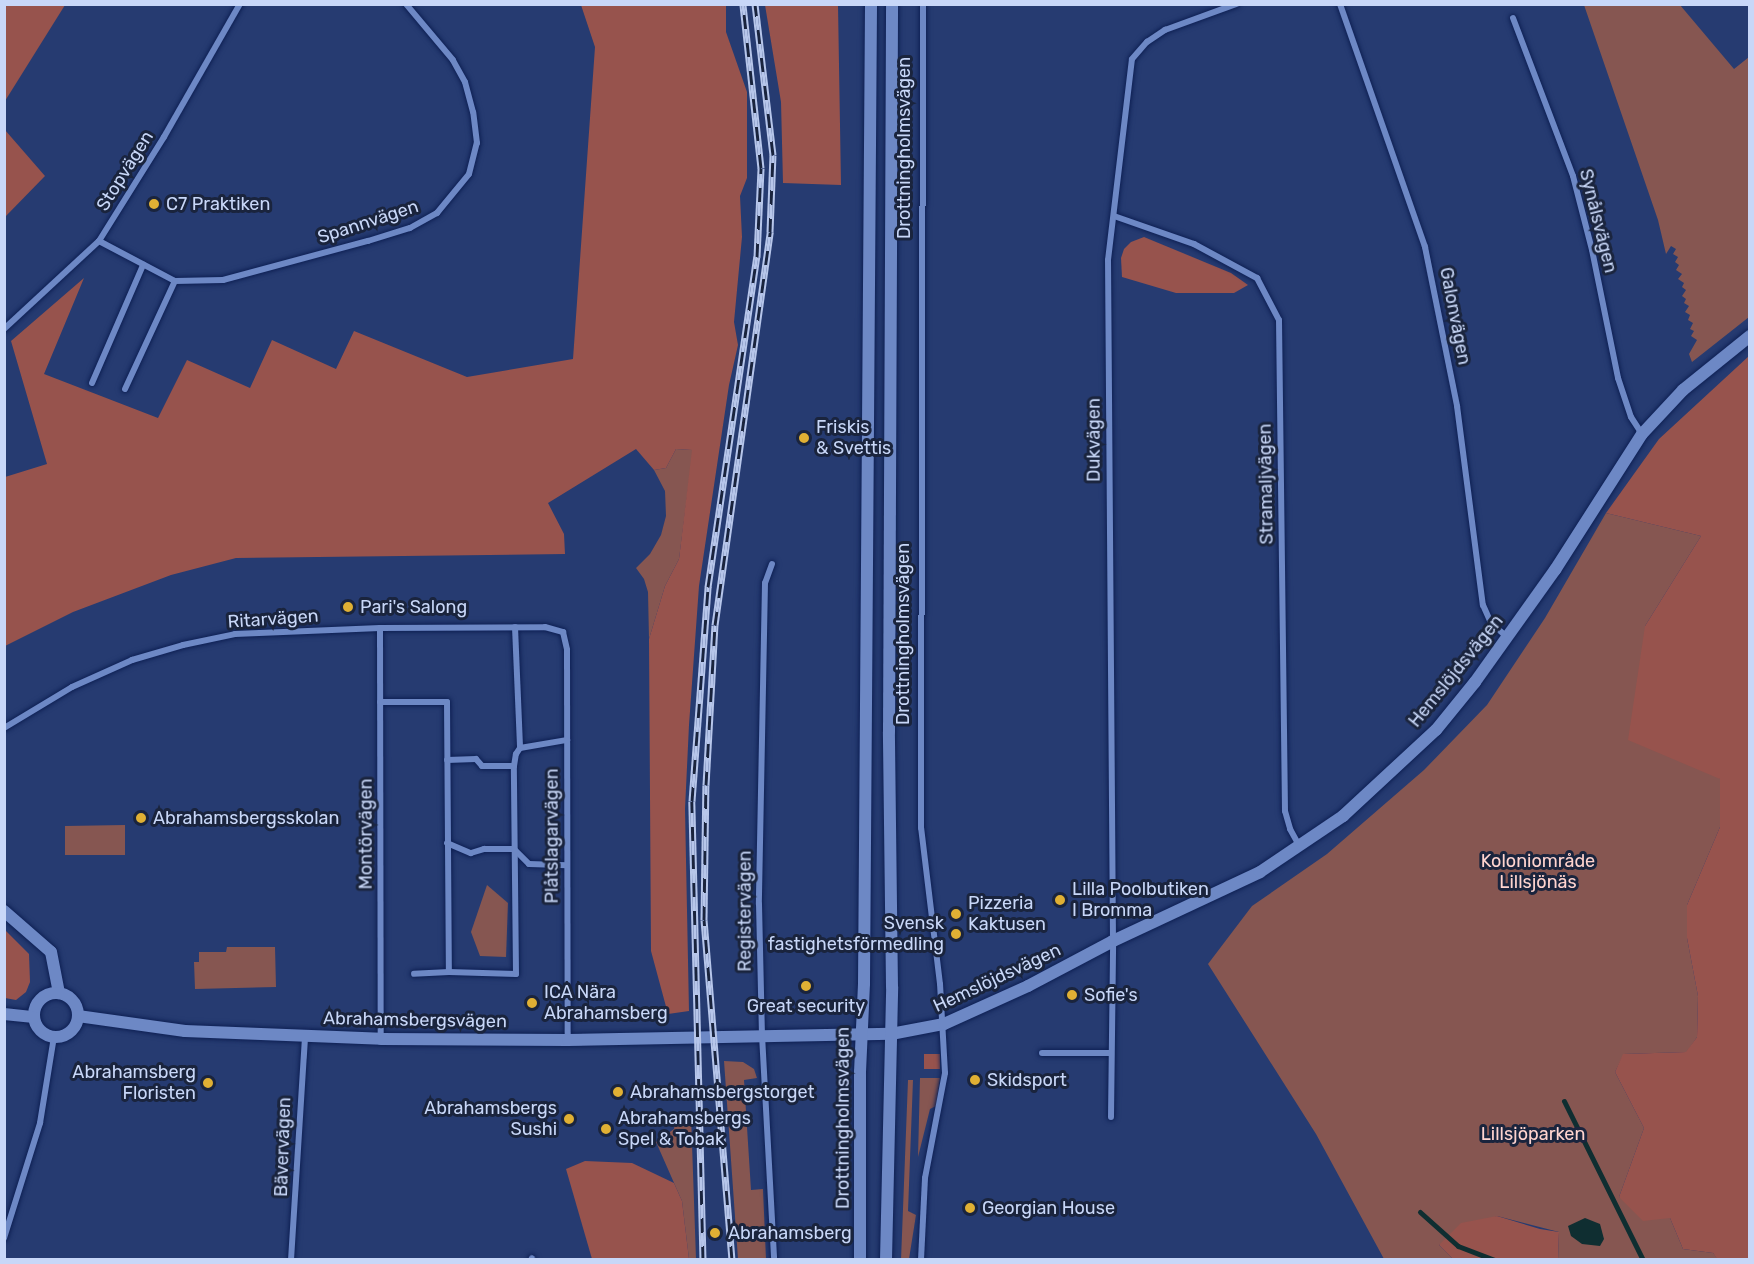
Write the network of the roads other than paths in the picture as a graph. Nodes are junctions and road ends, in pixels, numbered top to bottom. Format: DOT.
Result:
graph roads {
  1 [pos="240,4"];
  2 [pos="406,4"];
  3 [pos="871,4"];
  4 [pos="892,4"];
  5 [pos="922,4"];
  6 [pos="1236,4"];
  7 [pos="1340,4"];
  8 [pos="1513,18"];
  9 [pos="1114,216"];
  10 [pos="99,241"];
  11 [pos="143,264"];
  12 [pos="175,281"];
  13 [pos="4,329"];
  14 [pos="1749,336"];
  15 [pos="92,383"];
  16 [pos="125,389"];
  17 [pos="1642,434"];
  18 [pos="772,564"];
  19 [pos="515,627"];
  20 [pos="380,628"];
  21 [pos="563,632"];
  22 [pos="1508,637"];
  23 [pos="380,702"];
  24 [pos="4,729"];
  25 [pos="567,740"];
  26 [pos="520,748"];
  27 [pos="447,760"];
  28 [pos="514,766"];
  29 [pos="447,843"];
  30 [pos="1300,847"];
  31 [pos="514,849"];
  32 [pos="567,865"];
  33 [pos="4,911"];
  34 [pos="1113,942"];
  35 [pos="449,972"];
  36 [pos="414,974"];
  37 [pos="59,993"];
  38 [pos="4,1014"];
  39 [pos="78,1016"];
  40 [pos="34,1017"];
  41 [pos="944,1024"];
  42 [pos="861,1034"];
  43 [pos="891,1034"];
  44 [pos="762,1035"];
  45 [pos="305,1036"];
  46 [pos="54,1037"];
  47 [pos="381,1039"];
  48 [pos="568,1040"];
  49 [pos="1042,1053"];
  50 [pos="1111,1053"];
  51 [pos="1111,1117"];
  52 [pos="4,1239"];
  53 [pos="291,1260"];
  54 [pos="774,1260"];
  55 [pos="860,1260"];
  56 [pos="886,1260"];
  57 [pos="921,1260"];
  1 -- 10 [label="street, Stopvägen"];
  2 -- 12 [label="street, Spannvägen"];
  3 -- 42 [label="main road, Drottningholmsvägen"];
  4 -- 43 [label="main road, Drottningholmsvägen"];
  5 -- 41 [label="street, Drottningholmsvägen"];
  6 -- 9 [label="street, Dukvägen"];
  7 -- 22 [label="street, Galonvägen"];
  8 -- 17 [label="street, Synålsvägen"];
  9 -- 30 [label="street, Stramaljvägen"];
  9 -- 34 [label="street, Dukvägen"];
  10 -- 11 [label="street, Spannvägen"];
  10 -- 13 [label="street, Stopvägen"];
  11 -- 12 [label="street, Spannvägen"];
  11 -- 15 [label="street"];
  12 -- 16 [label="street"];
  14 -- 17 [label="main road, Hemslöjdsvägen"];
  17 -- 22 [label="main road, Hemslöjdsvägen"];
  18 -- 44 [label="street, Registervägen"];
  19 -- 20 [label="street, Ritarvägen"];
  19 -- 21 [label="street, Ritarvägen"];
  19 -- 26 [label="street"];
  20 -- 23 [label="street, Montörvägen"];
  20 -- 24 [label="street, Ritarvägen"];
  21 -- 25 [label="street, Plåtslagarvägen"];
  22 -- 30 [label="main road, Hemslöjdsvägen"];
  23 -- 27 [label="street"];
  23 -- 47 [label="street, Montörvägen"];
  25 -- 26 [label="street"];
  25 -- 32 [label="street, Plåtslagarvägen"];
  26 -- 28 [label="street"];
  27 -- 28 [label="street"];
  27 -- 29 [label="street"];
  28 -- 31 [label="street"];
  29 -- 31 [label="street"];
  29 -- 35 [label="street"];
  30 -- 34 [label="main road, Hemslöjdsvägen"];
  31 -- 32 [label="street"];
  31 -- 35 [label="street"];
  32 -- 48 [label="street, Plåtslagarvägen"];
  33 -- 37 [label="main road"];
  34 -- 41 [label="main road, Hemslöjdsvägen"];
  34 -- 50 [label="street"];
  35 -- 36 [label="street"];
  37 -- 39 [label="main road"];
  37 -- 40 [label="main road"];
  38 -- 40 [label="main road"];
  39 -- 45 [label="main road, Abrahamsbergsvägen"];
  39 -- 46 [label="main road"];
  40 -- 46 [label="main road"];
  41 -- 43 [label="main road, Hemslöjdsvägen"];
  41 -- 57 [label="street, Drottningholmsvägen"];
  42 -- 43 [label="main road, Hemslöjdsvägen"];
  42 -- 44 [label="main road, Abrahamsbergsvägen"];
  42 -- 55 [label="main road, Drottningholmsvägen"];
  43 -- 56 [label="main road, Drottningholmsvägen"];
  44 -- 48 [label="main road, Abrahamsbergsvägen"];
  44 -- 54 [label="street, Registervägen"];
  45 -- 47 [label="main road, Abrahamsbergsvägen"];
  45 -- 53 [label="street, Bävervägen"];
  46 -- 52 [label="street"];
  47 -- 48 [label="main road, Abrahamsbergsvägen"];
  49 -- 50 [label="street"];
  50 -- 51 [label="street"];
}
